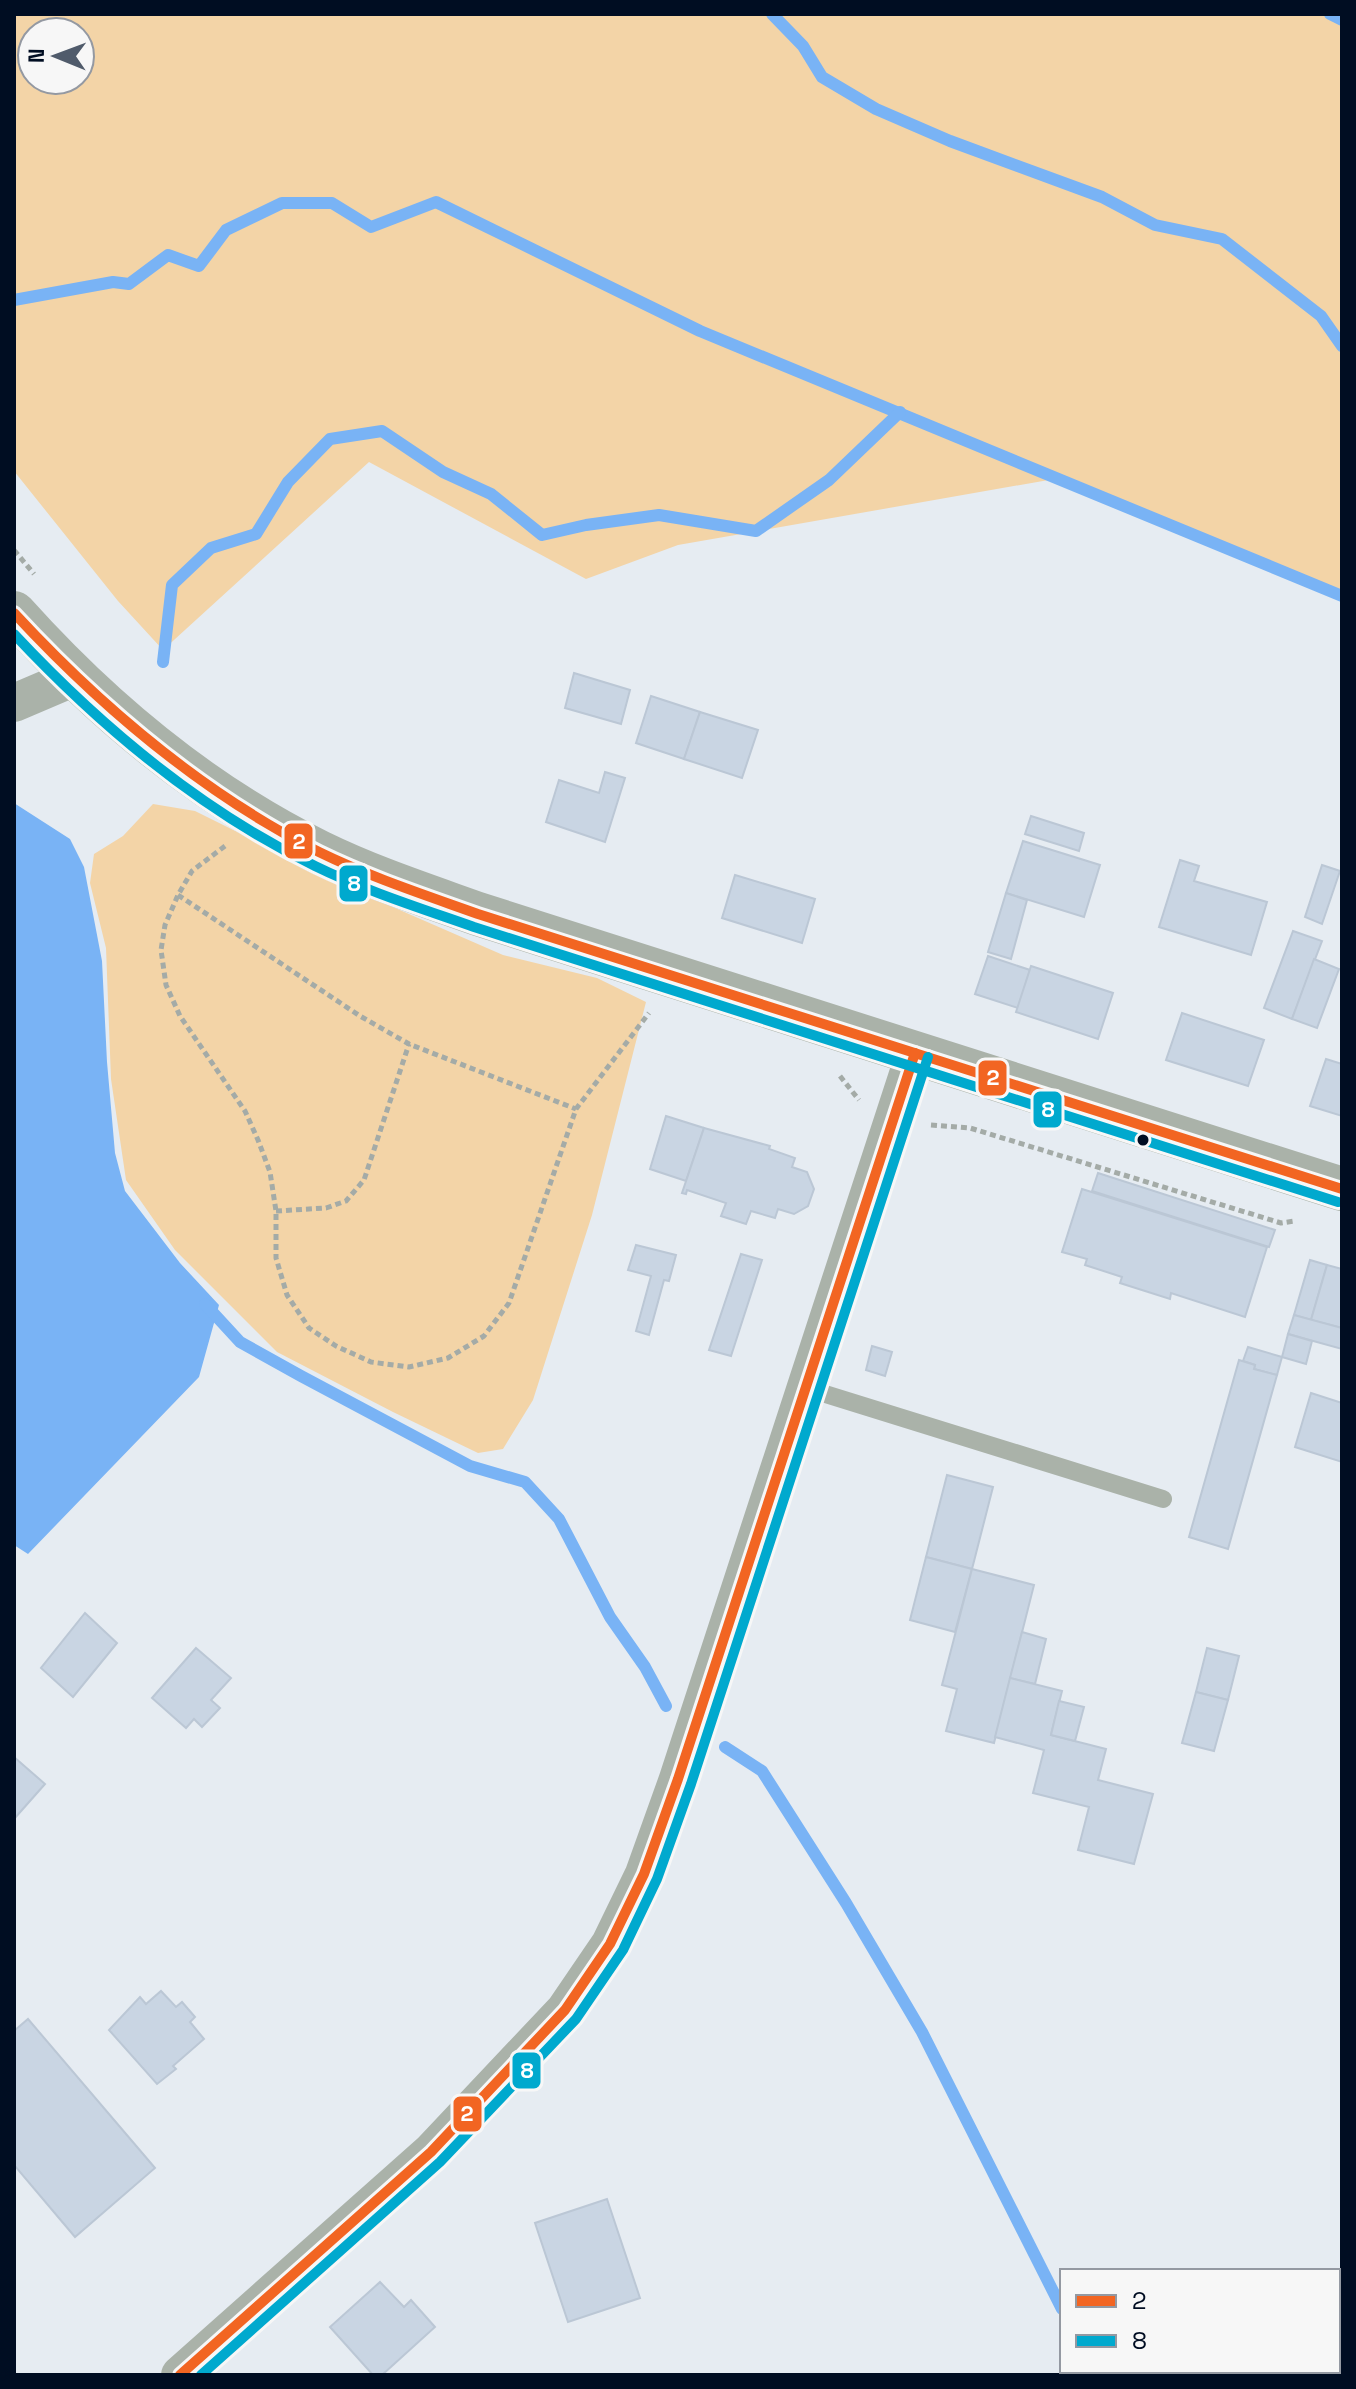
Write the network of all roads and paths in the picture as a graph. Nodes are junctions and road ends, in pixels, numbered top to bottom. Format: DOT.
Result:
graph roads {
  1 [pos="14,550"];
  2 [pos="27,597"];
  3 [pos="75,677"];
  4 [pos="14,703"];
  5 [pos="263,822"];
  6 [pos="178,895"];
  7 [pos="654,1007"];
  8 [pos="409,1044"];
  9 [pos="915,1053"];
  10 [pos="576,1109"];
  11 [pos="1342,1189"];
  12 [pos="276,1211"];
  13 [pos="806,1388"];
  14 [pos="1163,1499"];
  15 [pos="180,2375"];
  1 -- 2 [label="path"];
  2 -- 3 [label="street"];
  3 -- 4 [label="street"];
  3 -- 5 [label="street"];
  5 -- 6 [label="path"];
  5 -- 9 [label="street"];
  6 -- 8 [label="path"];
  6 -- 12 [label="path"];
  7 -- 10 [label="path"];
  8 -- 10 [label="path"];
  8 -- 12 [label="path"];
  9 -- 11 [label="street"];
  9 -- 13 [label="street"];
  10 -- 12 [label="path"];
  13 -- 14 [label="lane"];
  13 -- 15 [label="street"];
}
